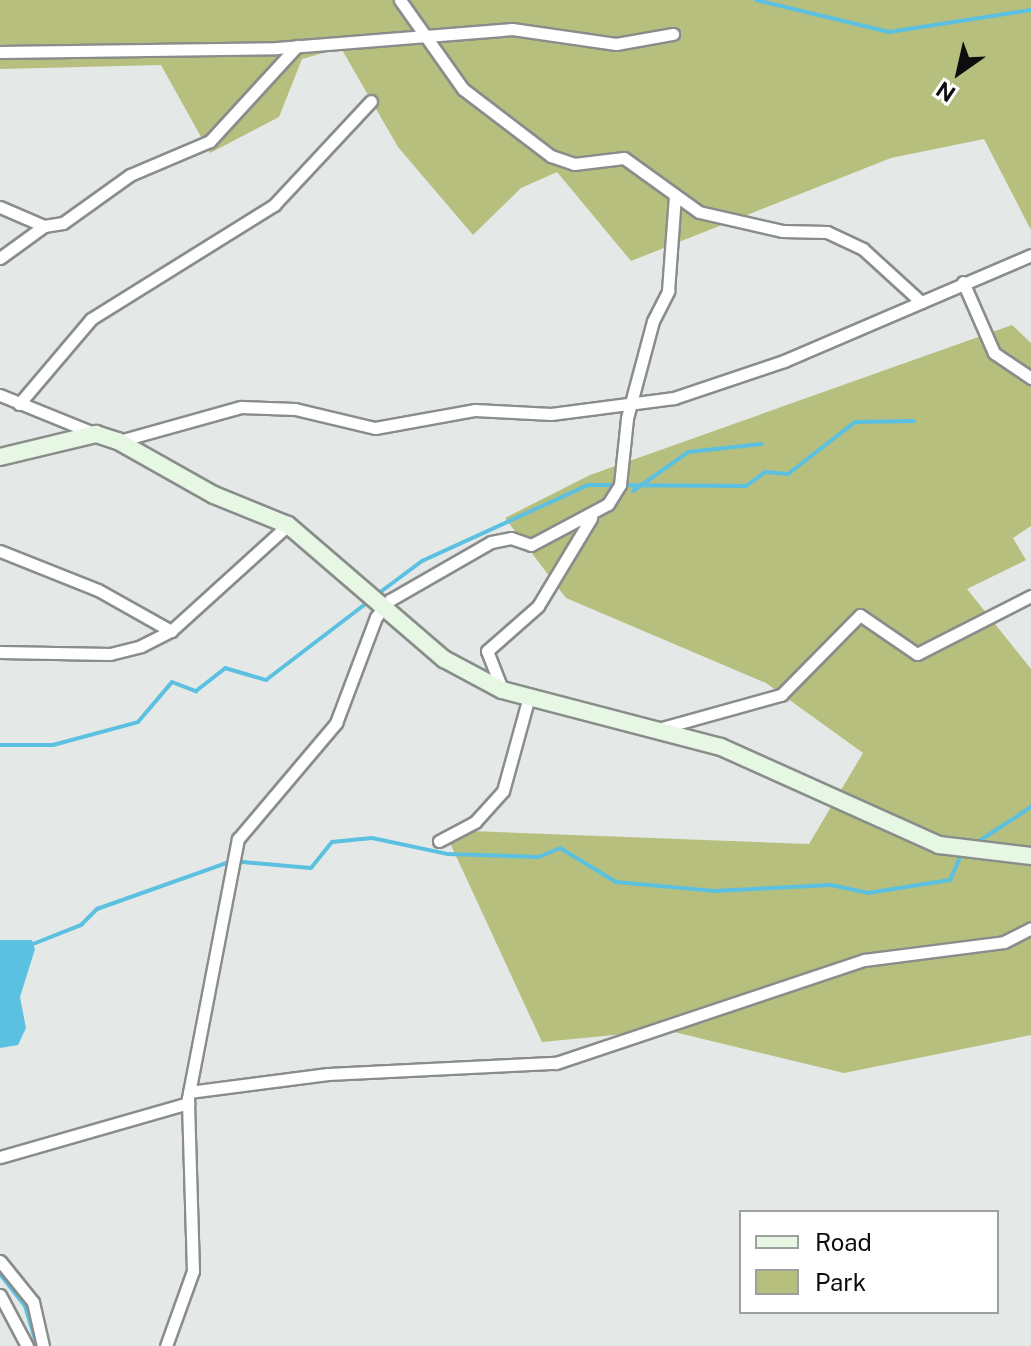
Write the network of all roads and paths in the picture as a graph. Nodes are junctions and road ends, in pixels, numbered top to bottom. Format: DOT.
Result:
graph roads {
  1 [pos="400,0"];
  2 [pos="673,34"];
  3 [pos="422,36"];
  4 [pos="297,46"];
  5 [pos="0,52"];
  6 [pos="371,101"];
  7 [pos="675,196"];
  8 [pos="0,207"];
  9 [pos="44,226"];
  10 [pos="1031,255"];
  11 [pos="0,258"];
  12 [pos="963,282"];
  13 [pos="921,302"];
  14 [pos="1031,378"];
  15 [pos="0,395"];
  16 [pos="19,404"];
  17 [pos="632,406"];
  18 [pos="96,434"];
  19 [pos="118,441"];
  20 [pos="0,457"];
  21 [pos="591,518"];
  22 [pos="288,525"];
  23 [pos="0,551"];
  24 [pos="1031,596"];
  25 [pos="384,605"];
  26 [pos="171,631"];
  27 [pos="0,652"];
  28 [pos="502,690"];
  29 [pos="528,700"];
  30 [pos="654,729"];
  31 [pos="439,841"];
  32 [pos="1031,856"];
  33 [pos="1031,928"];
  34 [pos="188,1097"];
  35 [pos="0,1157"];
  36 [pos="0,1261"];
  37 [pos="0,1295"];
  38 [pos="27,1346"];
  39 [pos="43,1346"];
  40 [pos="166,1346"];
  1 -- 3 [label="street"];
  2 -- 3 [label="street"];
  3 -- 4 [label="street"];
  3 -- 7 [label="street"];
  4 -- 5 [label="street"];
  4 -- 9 [label="street"];
  6 -- 16 [label="street"];
  7 -- 13 [label="street"];
  7 -- 17 [label="street"];
  8 -- 9 [label="street"];
  9 -- 11 [label="street"];
  10 -- 12 [label="street"];
  12 -- 13 [label="street"];
  12 -- 14 [label="street"];
  13 -- 17 [label="street"];
  15 -- 16 [label="street"];
  16 -- 18 [label="street"];
  17 -- 19 [label="street"];
  17 -- 21 [label="street"];
  18 -- 19 [label="street"];
  18 -- 20 [label="street"];
  19 -- 22 [label="street"];
  21 -- 25 [label="street"];
  21 -- 28 [label="street"];
  22 -- 25 [label="street"];
  22 -- 26 [label="street"];
  23 -- 26 [label="street"];
  24 -- 30 [label="street"];
  25 -- 28 [label="street"];
  25 -- 34 [label="street"];
  26 -- 27 [label="street"];
  28 -- 29 [label="street"];
  29 -- 30 [label="street"];
  29 -- 31 [label="street"];
  30 -- 32 [label="street"];
  33 -- 34 [label="street"];
  34 -- 35 [label="street"];
  34 -- 40 [label="street"];
  36 -- 39 [label="street"];
  37 -- 38 [label="street"];
}
